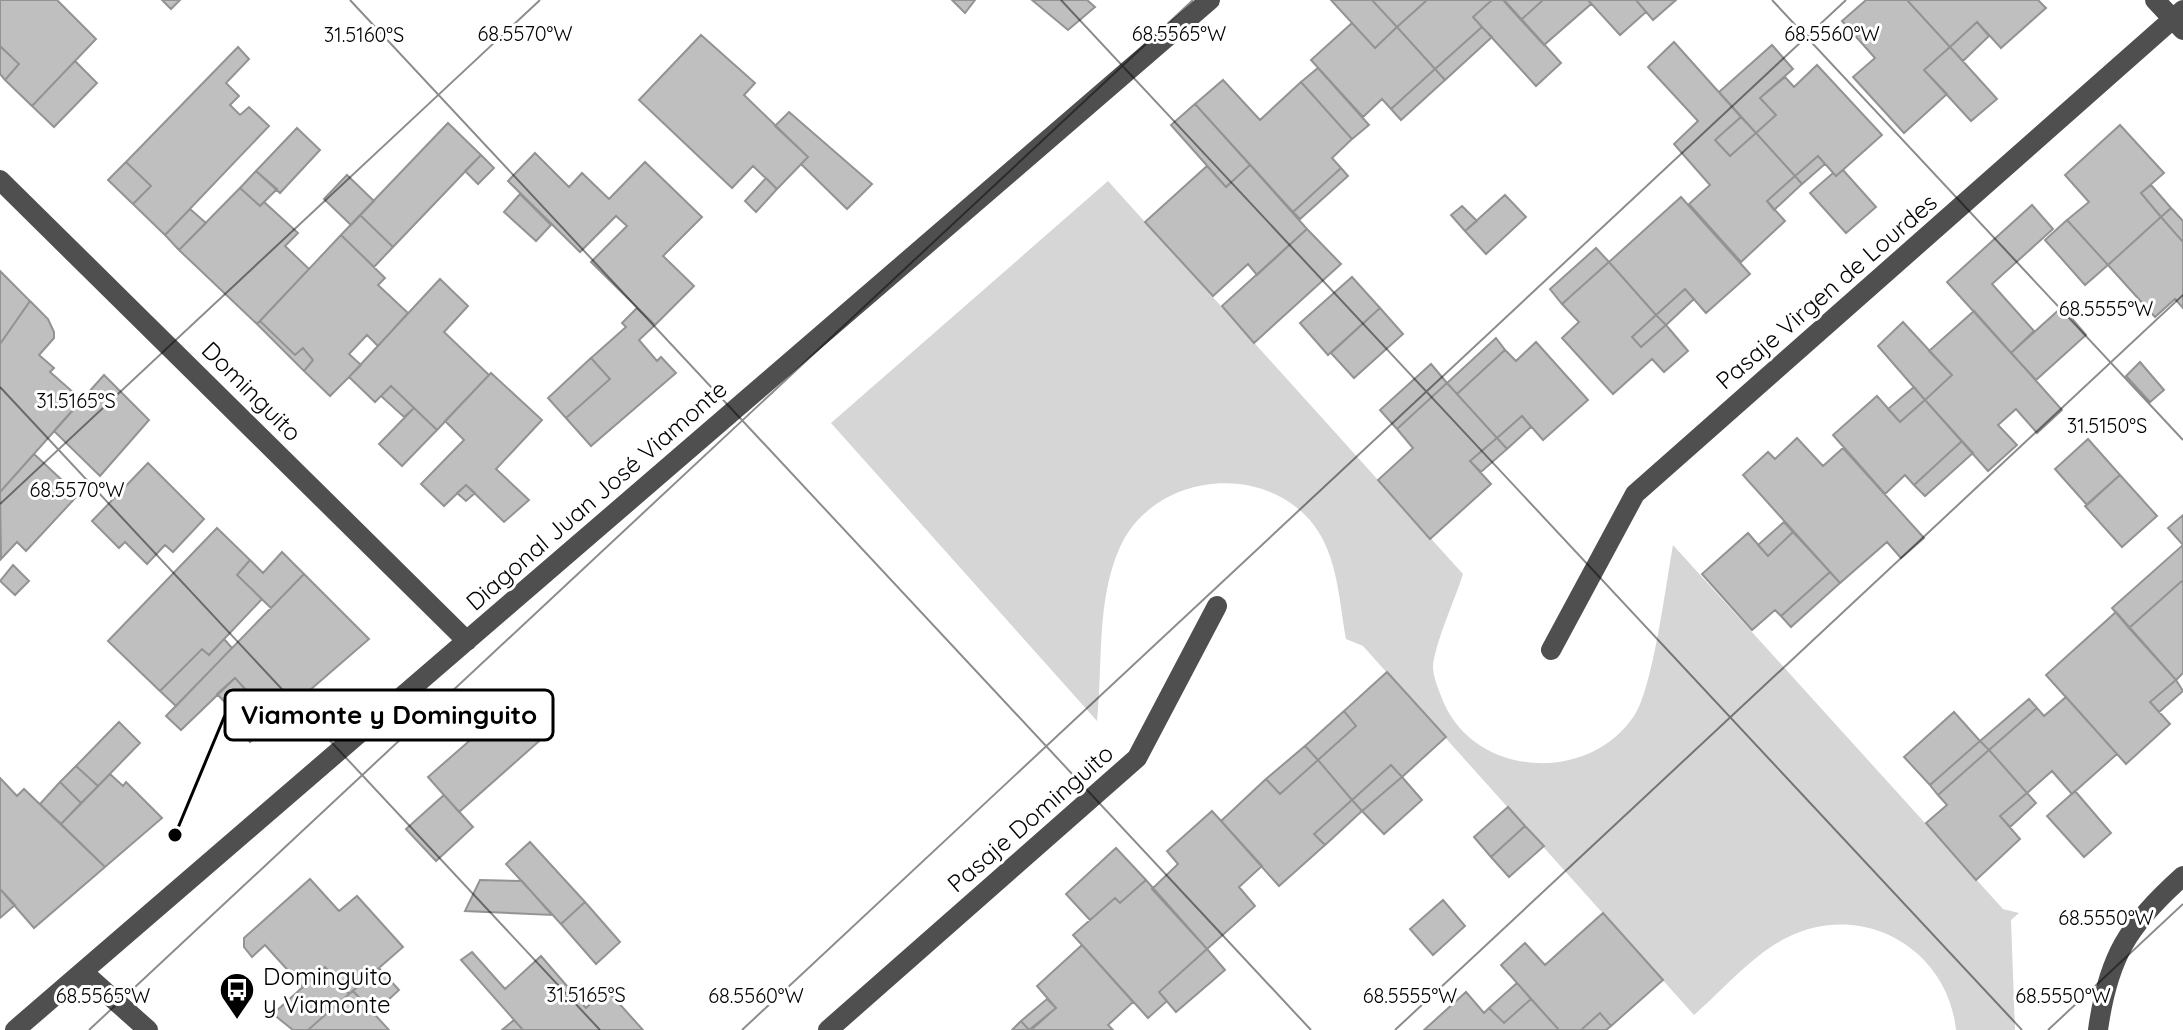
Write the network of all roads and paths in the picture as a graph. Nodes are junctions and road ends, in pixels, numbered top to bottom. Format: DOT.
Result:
graph roads {
  1 [pos="1210,0"];
  2 [pos="2155,0"];
  3 [pos="2180,20"];
  4 [pos="0,180"];
  5 [pos="1217,606"];
  6 [pos="467,641"];
  7 [pos="1551,650"];
  8 [pos="2183,876"];
  9 [pos="83,972"];
  10 [pos="15,1030"];
  11 [pos="148,1030"];
  12 [pos="828,1030"];
  13 [pos="2098,1030"];
  1 -- 6 [label="street, Diagonal Juan José Viamonte"];
  2 -- 3 [label="street"];
  3 -- 7 [label="street, Pasaje Virgen de Lourdes"];
  4 -- 6 [label="street, Dominguito"];
  5 -- 12 [label="street, Pasaje Dominguito"];
  6 -- 9 [label="street, Diagonal Juan José Viamonte"];
  8 -- 13 [label="street"];
  9 -- 10 [label="street, Diagonal Juan José Viamonte"];
  9 -- 11 [label="street"];
}
